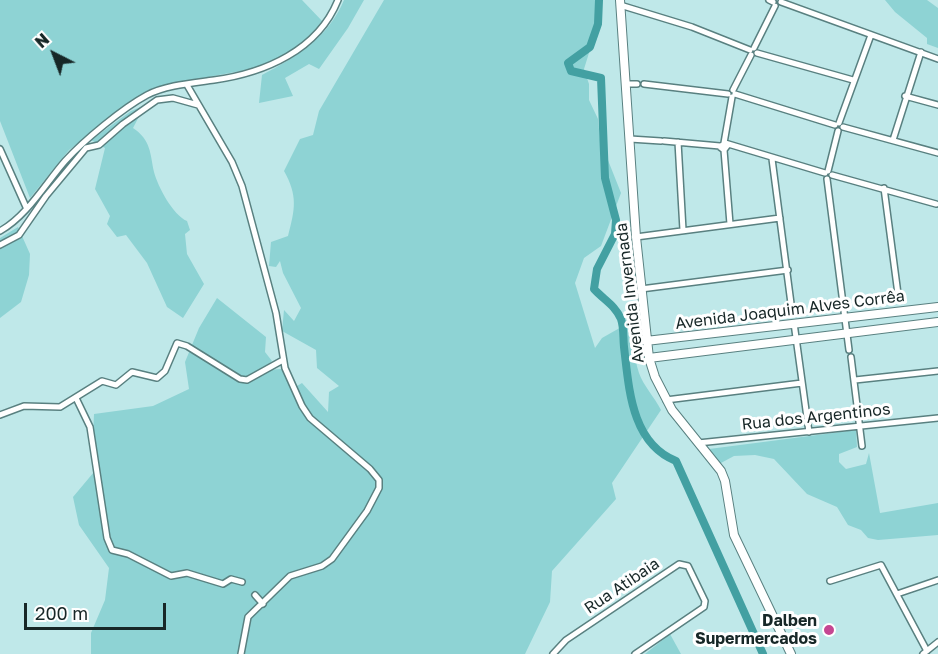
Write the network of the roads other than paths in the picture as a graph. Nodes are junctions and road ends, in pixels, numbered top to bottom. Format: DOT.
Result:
graph roads {
  1 [pos="338,0"];
  2 [pos="620,2"];
  3 [pos="775,2"];
  4 [pos="871,35"];
  5 [pos="753,52"];
  6 [pos="921,52"];
  7 [pos="938,59"];
  8 [pos="853,80"];
  9 [pos="625,84"];
  10 [pos="637,84"];
  11 [pos="644,84"];
  12 [pos="187,85"];
  13 [pos="732,94"];
  14 [pos="905,96"];
  15 [pos="198,105"];
  16 [pos="938,105"];
  17 [pos="839,126"];
  18 [pos="630,139"];
  19 [pos="892,140"];
  20 [pos="678,142"];
  21 [pos="724,146"];
  22 [pos="0,148"];
  23 [pos="938,153"];
  24 [pos="772,159"];
  25 [pos="828,175"];
  26 [pos="884,189"];
  27 [pos="937,204"];
  28 [pos="26,207"];
  29 [pos="780,218"];
  30 [pos="730,224"];
  31 [pos="683,230"];
  32 [pos="0,231"];
  33 [pos="636,237"];
  34 [pos="0,245"];
  35 [pos="788,270"];
  36 [pos="641,289"];
  37 [pos="898,294"];
  38 [pos="938,307"];
  39 [pos="792,311"];
  40 [pos="844,316"];
  41 [pos="938,322"];
  42 [pos="794,323"];
  43 [pos="847,332"];
  44 [pos="796,338"];
  45 [pos="646,341"];
  46 [pos="649,358"];
  47 [pos="283,360"];
  48 [pos="938,371"];
  49 [pos="855,380"];
  50 [pos="802,382"];
  51 [pos="76,398"];
  52 [pos="666,400"];
  53 [pos="0,415"];
  54 [pos="938,418"];
  55 [pos="860,427"];
  56 [pos="808,432"];
  57 [pos="697,444"];
  58 [pos="862,446"];
  59 [pos="938,580"];
  60 [pos="830,581"];
  61 [pos="242,582"];
  62 [pos="897,594"];
  63 [pos="255,595"];
  64 [pos="262,604"];
  65 [pos="938,642"];
  66 [pos="554,652"];
  67 [pos="925,652"];
  68 [pos="241,654"];
  69 [pos="635,654"];
  70 [pos="791,654"];
  1 -- 12 [label="street"];
  2 -- 5 [label="street"];
  2 -- 9 [label="main road, Avenida Invernada"];
  3 -- 4 [label="street"];
  3 -- 5 [label="street"];
  4 -- 6 [label="street"];
  4 -- 8 [label="street"];
  5 -- 8 [label="street"];
  5 -- 13 [label="street"];
  6 -- 7 [label="street"];
  6 -- 14 [label="street"];
  8 -- 17 [label="street"];
  9 -- 10 [label="street"];
  9 -- 18 [label="main road, Avenida Invernada"];
  11 -- 13 [label="street"];
  12 -- 15 [label="street"];
  12 -- 28 [label="street"];
  13 -- 17 [label="street"];
  13 -- 21 [label="street"];
  14 -- 16 [label="street"];
  14 -- 19 [label="street"];
  15 -- 34 [label="street"];
  15 -- 47 [label="street"];
  17 -- 19 [label="street"];
  17 -- 25 [label="street"];
  18 -- 20 [label="street"];
  18 -- 33 [label="main road, Avenida Invernada"];
  19 -- 23 [label="street"];
  20 -- 21 [label="street"];
  20 -- 31 [label="street"];
  21 -- 24 [label="street"];
  21 -- 30 [label="street"];
  22 -- 28 [label="street"];
  24 -- 25 [label="street"];
  24 -- 29 [label="street"];
  25 -- 26 [label="street"];
  25 -- 40 [label="street"];
  26 -- 27 [label="street"];
  26 -- 37 [label="street"];
  28 -- 32 [label="street"];
  29 -- 30 [label="street"];
  29 -- 35 [label="street"];
  30 -- 31 [label="street"];
  31 -- 33 [label="street"];
  33 -- 36 [label="main road, Avenida Invernada"];
  35 -- 36 [label="street"];
  35 -- 39 [label="street"];
  36 -- 45 [label="main road, Avenida Invernada"];
  38 -- 40 [label="main road, Avenida Joaquim Alves Corrêa"];
  40 -- 42 [label="main road, Avenida Joaquim Alves Corrêa"];
  40 -- 43 [label="street"];
  41 -- 43 [label="main road, Avenida Joaquim Alves Corrêa"];
  42 -- 44 [label="street"];
  42 -- 45 [label="main road, Avenida Joaquim Alves Corrêa"];
  43 -- 44 [label="main road, Avenida Joaquim Alves Corrêa"];
  43 -- 49 [label="street"];
  44 -- 46 [label="main road, Avenida Joaquim Alves Corrêa"];
  44 -- 50 [label="street"];
  45 -- 46 [label="main road, Avenida Invernada"];
  46 -- 52 [label="main road, Avenida Invernada"];
  47 -- 51 [label="street"];
  47 -- 64 [label="street"];
  48 -- 49 [label="street"];
  49 -- 55 [label="street"];
  50 -- 52 [label="street"];
  50 -- 56 [label="street"];
  51 -- 53 [label="street"];
  51 -- 61 [label="street"];
  52 -- 57 [label="main road, Avenida Invernada"];
  54 -- 55 [label="street, Rua dos Argentinos"];
  55 -- 56 [label="street, Rua dos Argentinos"];
  55 -- 58 [label="street"];
  56 -- 57 [label="street, Rua dos Argentinos"];
  57 -- 70 [label="main road, Avenida Invernada"];
  59 -- 62 [label="street"];
  60 -- 62 [label="street"];
  62 -- 67 [label="street"];
  63 -- 64 [label="street"];
  64 -- 68 [label="street"];
  65 -- 67 [label="street"];
  66 -- 69 [label="street, Rua Atibaia"];
}
